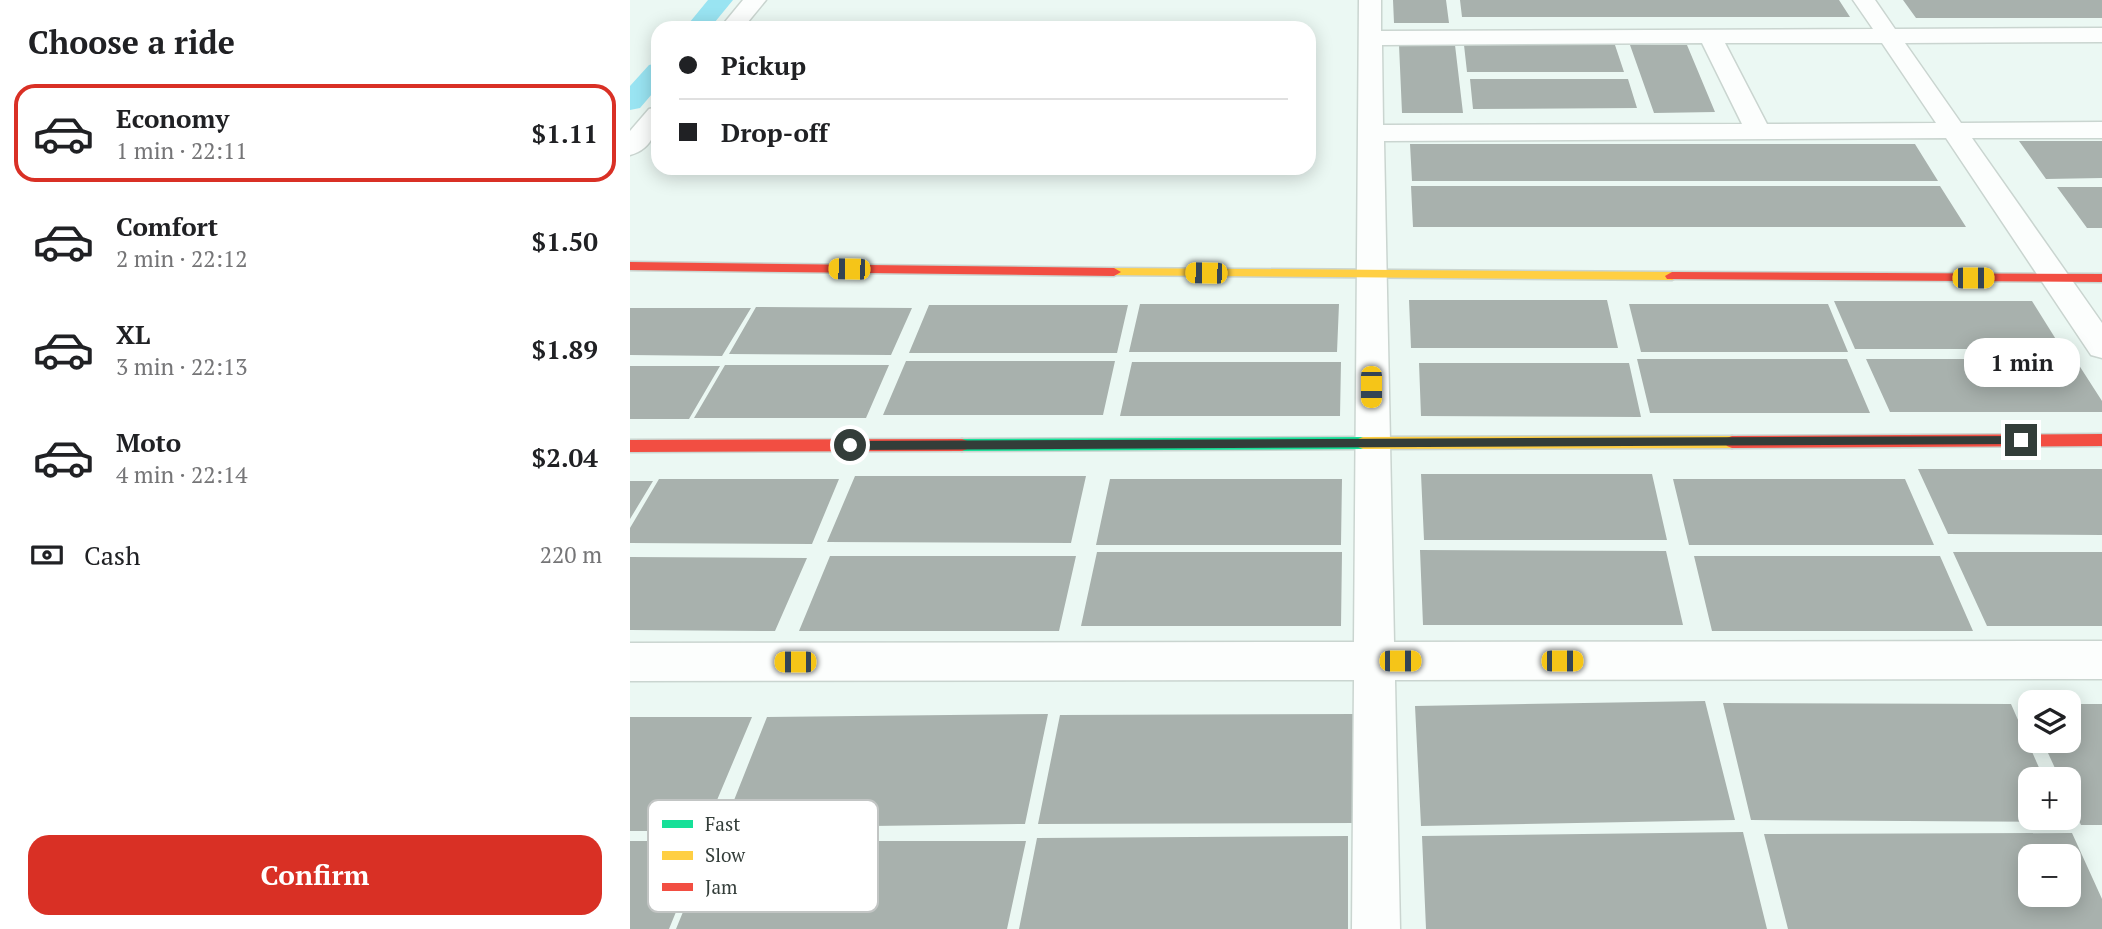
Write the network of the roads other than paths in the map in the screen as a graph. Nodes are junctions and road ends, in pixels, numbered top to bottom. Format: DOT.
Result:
graph roads {
  1 [pos="755,0"];
  2 [pos="1370,0"];
  3 [pos="1864,0"];
  4 [pos="737,21"];
  5 [pos="2102,35"];
  6 [pos="1888,36"];
  7 [pos="1710,37"];
  8 [pos="1371,38"];
  9 [pos="651,122"];
  10 [pos="1953,130"];
  11 [pos="2102,130"];
  12 [pos="1758,131"];
  13 [pos="1370,133"];
  14 [pos="630,147"];
  15 [pos="630,266"];
  16 [pos="1370,275"];
  17 [pos="2054,278"];
  18 [pos="2102,278"];
  19 [pos="2102,347"];
  20 [pos="2102,440"];
  21 [pos="1372,442"];
  22 [pos="630,446"];
  23 [pos="2102,660"];
  24 [pos="1373,661"];
  25 [pos="630,662"];
  26 [pos="1376,929"];
  1 -- 4 [label="street"];
  2 -- 8 [label="street"];
  3 -- 6 [label="street"];
  5 -- 6 [label="street"];
  6 -- 7 [label="street"];
  6 -- 10 [label="street"];
  7 -- 8 [label="street"];
  7 -- 12 [label="street"];
  8 -- 13 [label="street"];
  9 -- 14 [label="street"];
  10 -- 11 [label="street"];
  10 -- 12 [label="street"];
  10 -- 17 [label="street"];
  12 -- 13 [label="street"];
  13 -- 16 [label="street"];
  15 -- 16 [label="street"];
  16 -- 17 [label="street"];
  16 -- 21 [label="street"];
  17 -- 18 [label="street"];
  17 -- 19 [label="street"];
  20 -- 21 [label="street"];
  21 -- 22 [label="street"];
  21 -- 24 [label="street"];
  23 -- 24 [label="street"];
  24 -- 25 [label="street"];
  24 -- 26 [label="street"];
}
